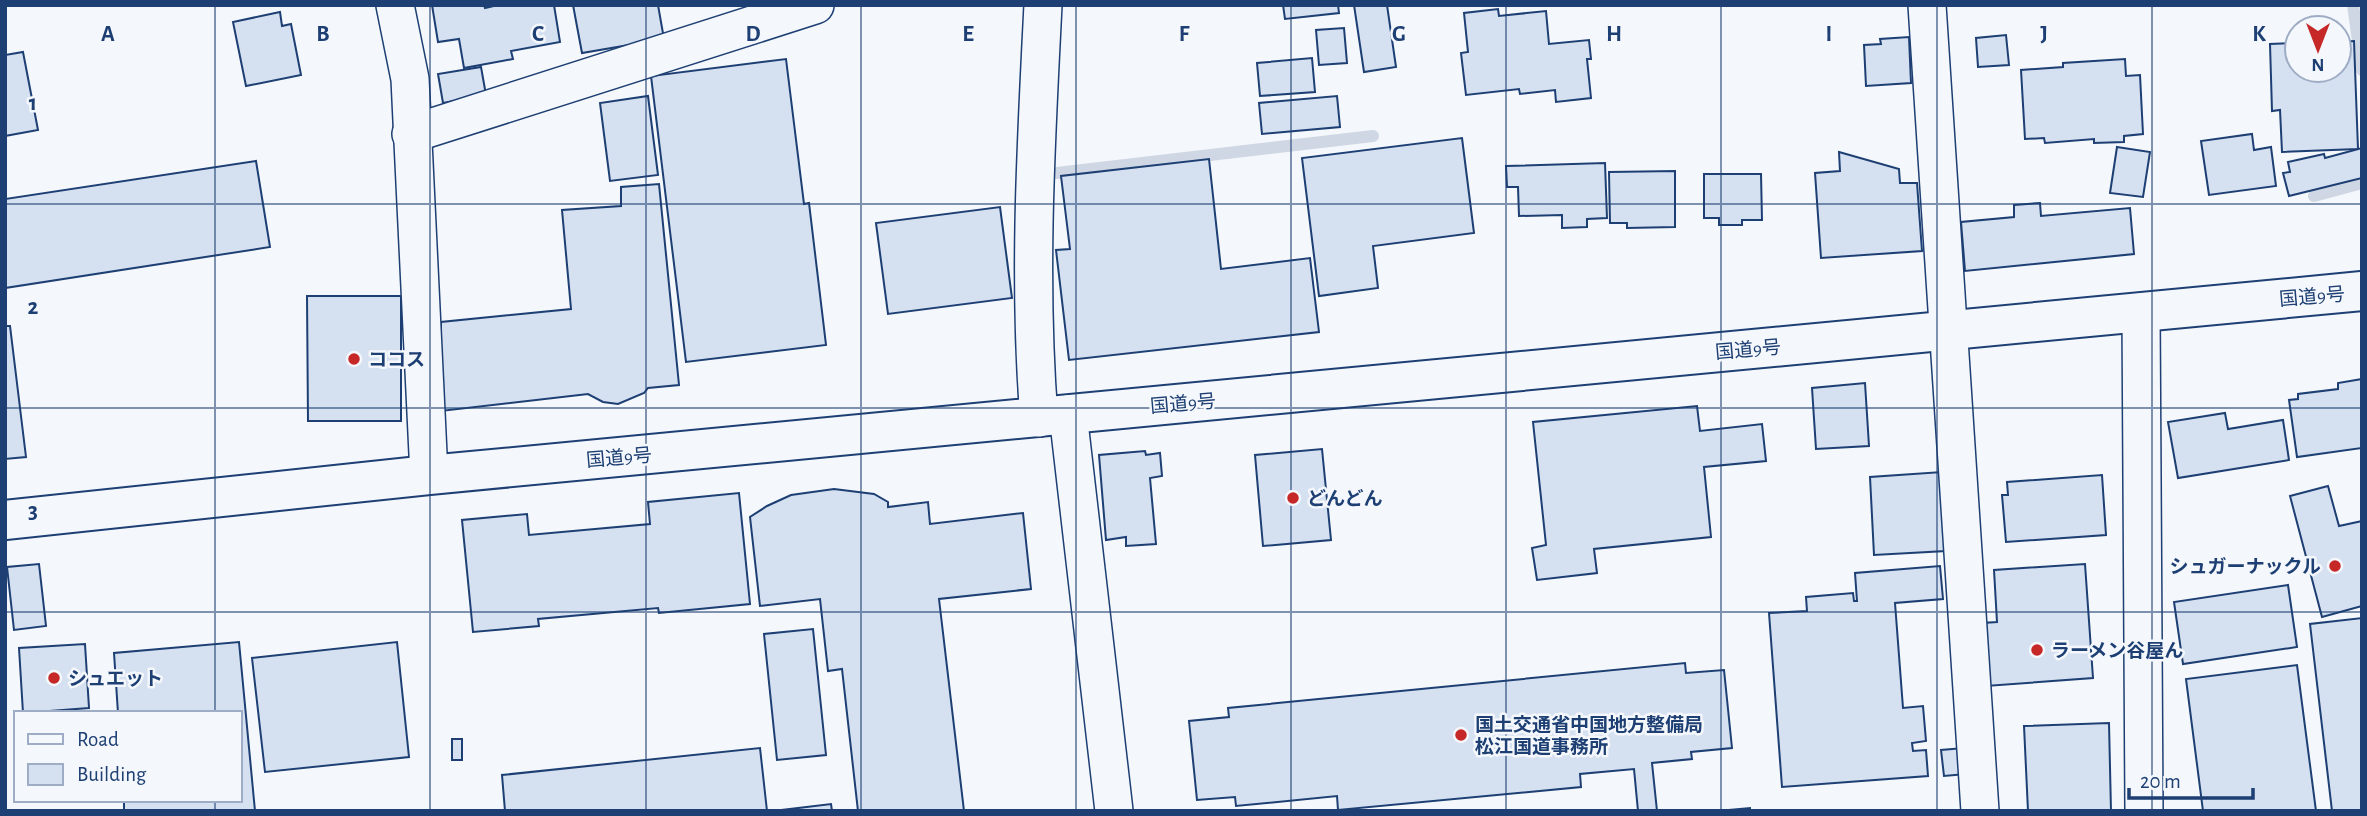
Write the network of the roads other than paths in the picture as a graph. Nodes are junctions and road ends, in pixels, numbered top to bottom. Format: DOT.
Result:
graph roads {
  1 [pos="395,5"];
  2 [pos="815,5"];
  3 [pos="1043,5"];
  4 [pos="1927,5"];
  5 [pos="411,134"];
  6 [pos="2362,291"];
  7 [pos="2141,312"];
  8 [pos="1950,329"];
  9 [pos="1054,416"];
  10 [pos="429,475"];
  11 [pos="5,520"];
  12 [pos="1114,811"];
  13 [pos="1980,811"];
  14 [pos="2144,811"];
  1 -- 5 [label="street"];
  2 -- 5 [label="street"];
  3 -- 9 [label="street"];
  4 -- 8 [label="street"];
  5 -- 10 [label="street"];
  6 -- 7 [label="highway, 国道9号"];
  7 -- 8 [label="highway, 国道9号"];
  7 -- 14 [label="street"];
  8 -- 9 [label="highway, 国道9号"];
  8 -- 13 [label="street"];
  9 -- 10 [label="highway, 国道9号"];
  9 -- 12 [label="street"];
  10 -- 11 [label="highway, 国道9号"];
}
